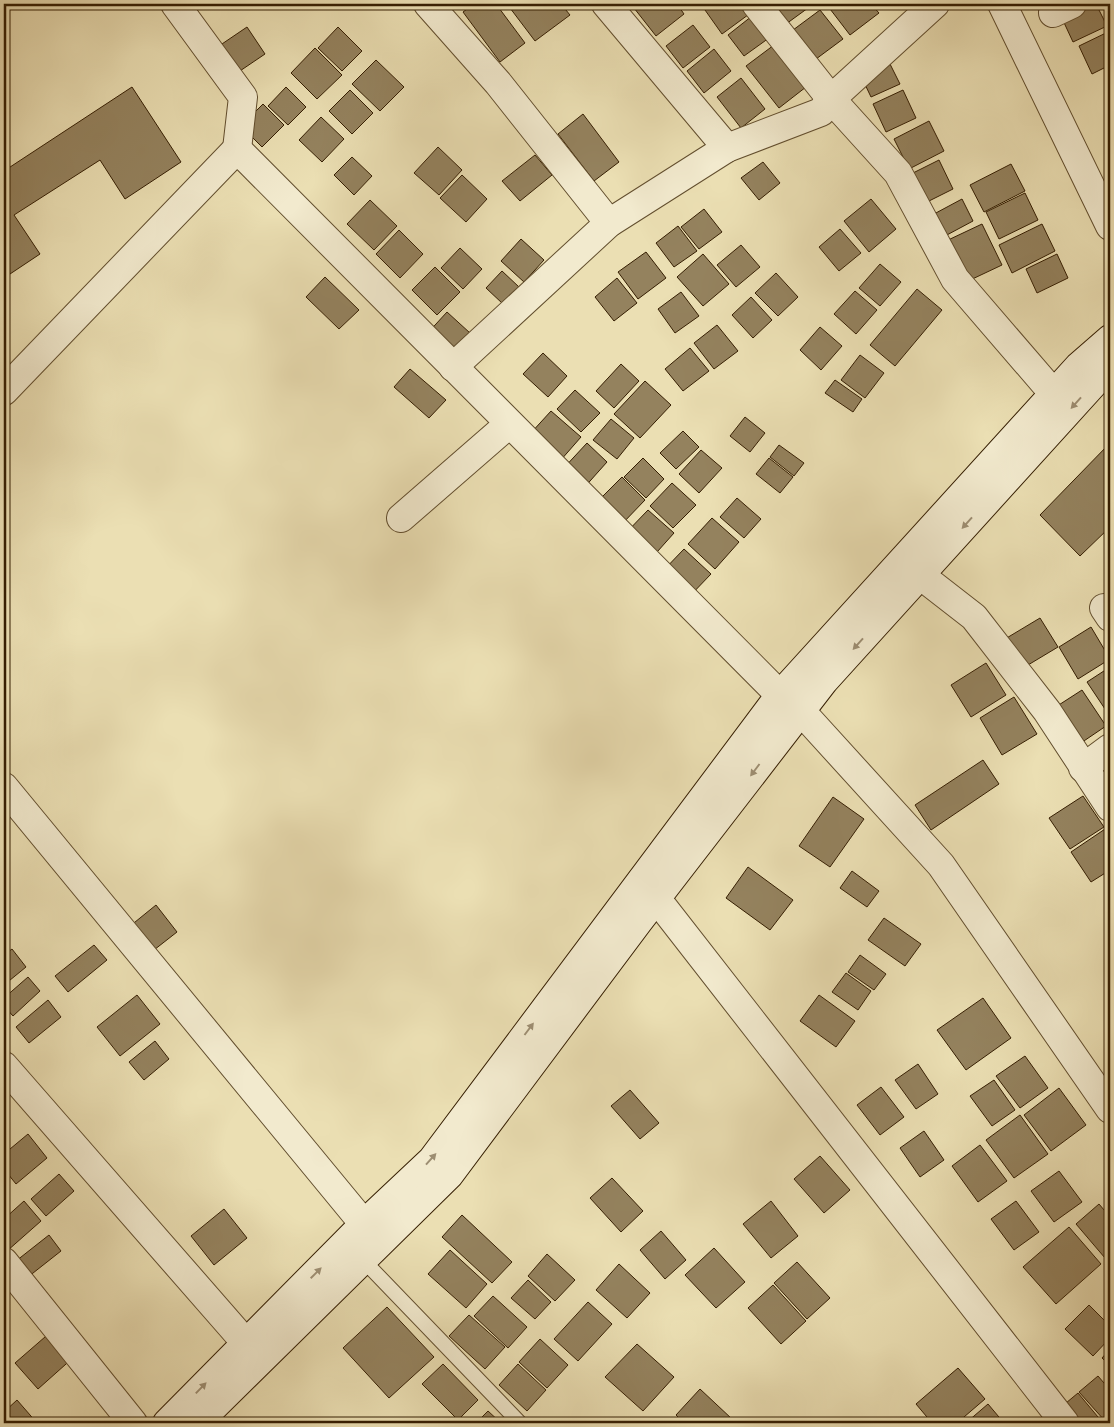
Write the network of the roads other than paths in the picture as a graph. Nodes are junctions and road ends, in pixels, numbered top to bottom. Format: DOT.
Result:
graph roads {
  1 [pos="175,4"];
  2 [pos="428,4"];
  3 [pos="606,4"];
  4 [pos="756,4"];
  5 [pos="935,4"];
  6 [pos="1002,4"];
  7 [pos="831,99"];
  8 [pos="727,148"];
  9 [pos="237,149"];
  10 [pos="609,223"];
  11 [pos="1110,226"];
  12 [pos="1110,339"];
  13 [pos="453,368"];
  14 [pos="1110,369"];
  15 [pos="8,378"];
  16 [pos="1054,394"];
  17 [pos="509,424"];
  18 [pos="401,518"];
  19 [pos="920,575"];
  20 [pos="790,703"];
  21 [pos="1110,748"];
  22 [pos="1083,768"];
  23 [pos="4,788"];
  24 [pos="1110,807"];
  25 [pos="649,888"];
  26 [pos="4,1066"];
  27 [pos="1110,1109"];
  28 [pos="369,1242"];
  29 [pos="4,1262"];
  30 [pos="246,1343"];
  31 [pos="206,1420"];
  32 [pos="133,1423"];
  33 [pos="167,1423"];
  34 [pos="520,1423"];
  35 [pos="1065,1423"];
  1 -- 9 [label="street"];
  2 -- 10 [label="street"];
  3 -- 8 [label="street"];
  4 -- 7 [label="street"];
  5 -- 7 [label="street"];
  6 -- 11 [label="street"];
  7 -- 8 [label="street"];
  7 -- 16 [label="street"];
  8 -- 10 [label="street"];
  9 -- 13 [label="street"];
  9 -- 15 [label="street"];
  10 -- 13 [label="street"];
  12 -- 16 [label="street"];
  13 -- 17 [label="street"];
  14 -- 19 [label="street, one-way"];
  16 -- 20 [label="street"];
  17 -- 18 [label="street"];
  17 -- 20 [label="street"];
  19 -- 20 [label="street, one-way"];
  19 -- 22 [label="street"];
  20 -- 25 [label="street"];
  20 -- 27 [label="street"];
  21 -- 22 [label="street"];
  22 -- 24 [label="street"];
  23 -- 28 [label="street"];
  25 -- 28 [label="street"];
  25 -- 35 [label="street"];
  26 -- 30 [label="street"];
  30 -- 28 [label="street, one-way"];
  28 -- 31 [label="street"];
  28 -- 34 [label="lane"];
  29 -- 32 [label="street"];
  33 -- 30 [label="street, one-way"];
}
